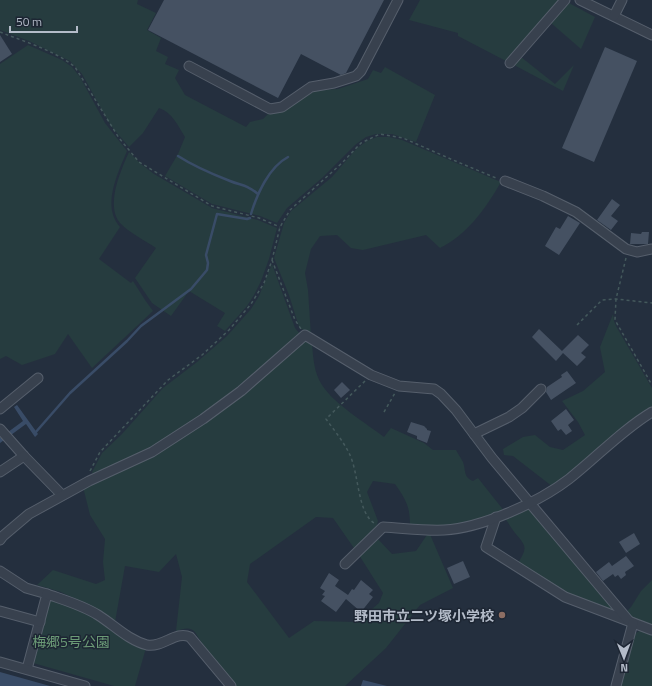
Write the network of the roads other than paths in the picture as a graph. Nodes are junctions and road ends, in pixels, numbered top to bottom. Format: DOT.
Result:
graph roads {
  1 [pos="398,0"];
  2 [pos="565,0"];
  3 [pos="580,0"];
  4 [pos="622,0"];
  5 [pos="614,16"];
  6 [pos="652,35"];
  7 [pos="510,64"];
  8 [pos="189,66"];
  9 [pos="505,181"];
  10 [pos="652,249"];
  11 [pos="38,378"];
  12 [pos="541,389"];
  13 [pos="0,409"];
  14 [pos="652,412"];
  15 [pos="0,429"];
  16 [pos="474,434"];
  17 [pos="24,456"];
  18 [pos="0,472"];
  19 [pos="62,495"];
  20 [pos="529,502"];
  21 [pos="496,517"];
  22 [pos="0,540"];
  23 [pos="345,564"];
  24 [pos="0,571"];
  25 [pos="47,594"];
  26 [pos="0,611"];
  27 [pos="40,622"];
  28 [pos="631,622"];
  29 [pos="652,630"];
  30 [pos="0,662"];
  31 [pos="27,669"];
  32 [pos="85,686"];
  33 [pos="231,686"];
  34 [pos="616,686"];
  1 -- 8 [label="street"];
  2 -- 7 [label="street"];
  3 -- 5 [label="street"];
  4 -- 5 [label="street"];
  5 -- 6 [label="street"];
  9 -- 10 [label="street"];
  11 -- 13 [label="street"];
  12 -- 16 [label="street"];
  14 -- 20 [label="street"];
  15 -- 17 [label="street"];
  16 -- 19 [label="street"];
  16 -- 20 [label="street"];
  17 -- 18 [label="street"];
  17 -- 19 [label="street"];
  19 -- 22 [label="street"];
  20 -- 21 [label="street"];
  20 -- 28 [label="street"];
  21 -- 23 [label="street"];
  21 -- 28 [label="street"];
  24 -- 25 [label="street"];
  25 -- 27 [label="street"];
  25 -- 33 [label="street"];
  26 -- 27 [label="street"];
  27 -- 31 [label="street"];
  28 -- 29 [label="street"];
  28 -- 34 [label="street"];
  30 -- 31 [label="street"];
  31 -- 32 [label="street"];
}
